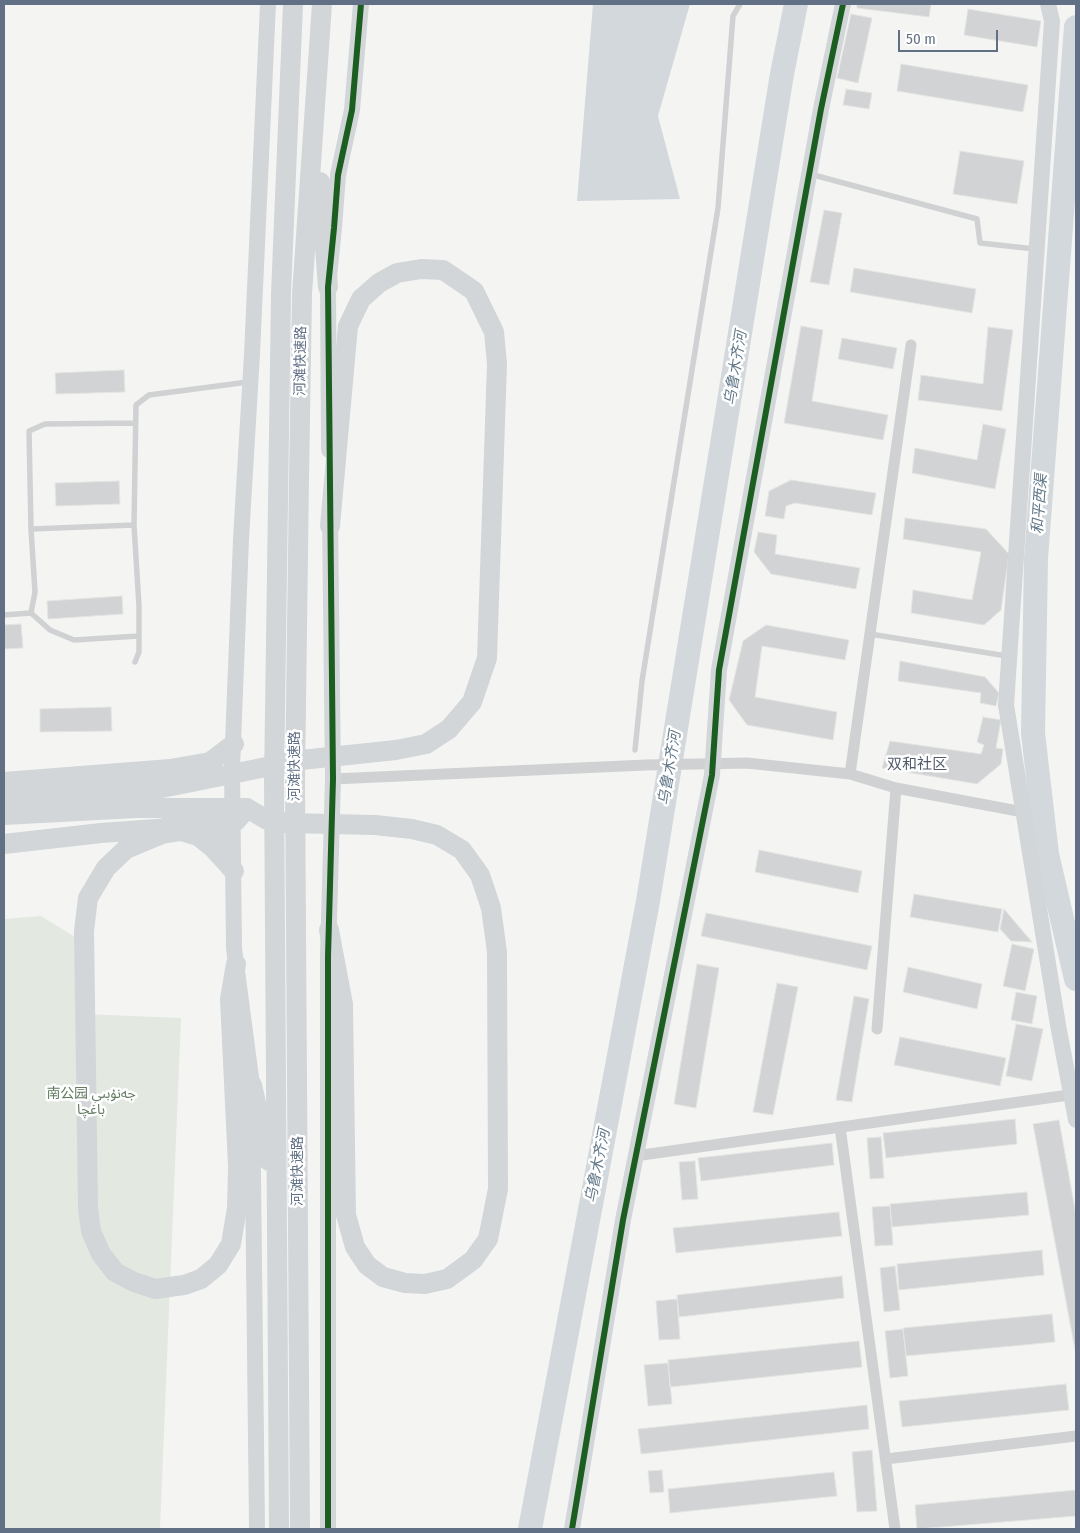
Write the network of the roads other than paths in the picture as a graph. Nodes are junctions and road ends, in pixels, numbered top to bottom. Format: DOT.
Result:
graph roads {
  1 [pos="268,4"];
  2 [pos="293,4"];
  3 [pos="322,4"];
  4 [pos="362,4"];
  5 [pos="740,4"];
  6 [pos="843,4"];
  7 [pos="1048,4"];
  8 [pos="314,123"];
  9 [pos="809,174"];
  10 [pos="1037,250"];
  11 [pos="328,287"];
  12 [pos="910,345"];
  13 [pos="250,382"];
  14 [pos="136,423"];
  15 [pos="134,525"];
  16 [pos="330,526"];
  17 [pos="31,529"];
  18 [pos="31,613"];
  19 [pos="4,615"];
  20 [pos="870,634"];
  21 [pos="139,636"];
  22 [pos="1010,656"];
  23 [pos="135,662"];
  24 [pos="635,750"];
  25 [pos="233,751"];
  26 [pos="706,763"];
  27 [pos="850,774"];
  28 [pos="333,779"];
  29 [pos="4,782"];
  30 [pos="896,788"];
  31 [pos="4,790"];
  32 [pos="4,798"];
  33 [pos="247,808"];
  34 [pos="1023,812"];
  35 [pos="4,815"];
  36 [pos="4,824"];
  37 [pos="4,844"];
  38 [pos="234,872"];
  39 [pos="329,930"];
  40 [pos="236,964"];
  41 [pos="877,1029"];
  42 [pos="252,1085"];
  43 [pos="1073,1094"];
  44 [pos="1076,1120"];
  45 [pos="840,1126"];
  46 [pos="635,1156"];
  47 [pos="277,1197"];
  48 [pos="1076,1436"];
  49 [pos="886,1459"];
  50 [pos="257,1529"];
  51 [pos="279,1529"];
  52 [pos="300,1529"];
  53 [pos="328,1529"];
  54 [pos="572,1529"];
  55 [pos="895,1529"];
  1 -- 13 [label="street"];
  2 -- 47 [label="highway, 河滩快速路"];
  3 -- 8 [label="highway, 河滩快速路"];
  4 -- 11 [label="street"];
  5 -- 24 [label="lane"];
  6 -- 9 [label="street"];
  7 -- 10 [label="street"];
  8 -- 11 [label="highway"];
  8 -- 52 [label="highway, 河滩快速路"];
  9 -- 10 [label="lane"];
  9 -- 26 [label="street"];
  10 -- 22 [label="street"];
  11 -- 16 [label="street"];
  12 -- 20 [label="street"];
  13 -- 14 [label="lane"];
  13 -- 25 [label="street"];
  14 -- 15 [label="lane"];
  14 -- 17 [label="lane"];
  15 -- 17 [label="lane"];
  15 -- 21 [label="lane"];
  16 -- 28 [label="street"];
  16 -- 32 [label="highway"];
  17 -- 18 [label="lane"];
  18 -- 19 [label="lane"];
  18 -- 21 [label="lane"];
  20 -- 22 [label="lane"];
  20 -- 27 [label="street"];
  21 -- 23 [label="lane"];
  22 -- 34 [label="street"];
  25 -- 29 [label="highway"];
  25 -- 31 [label="street"];
  25 -- 38 [label="street"];
  26 -- 27 [label="street"];
  26 -- 28 [label="street"];
  26 -- 46 [label="street"];
  27 -- 30 [label="street"];
  28 -- 39 [label="street"];
  30 -- 34 [label="street"];
  30 -- 41 [label="street"];
  33 -- 35 [label="highway"];
  33 -- 39 [label="highway"];
  33 -- 40 [label="highway"];
  34 -- 43 [label="street"];
  36 -- 38 [label="street"];
  37 -- 38 [label="highway"];
  38 -- 40 [label="street"];
  39 -- 53 [label="street"];
  40 -- 42 [label="street"];
  42 -- 47 [label="highway"];
  42 -- 50 [label="street"];
  43 -- 44 [label="street"];
  43 -- 45 [label="street"];
  45 -- 46 [label="street"];
  45 -- 49 [label="street"];
  46 -- 54 [label="street"];
  47 -- 51 [label="highway, 河滩快速路"];
  48 -- 49 [label="street"];
  49 -- 55 [label="street"];
}
